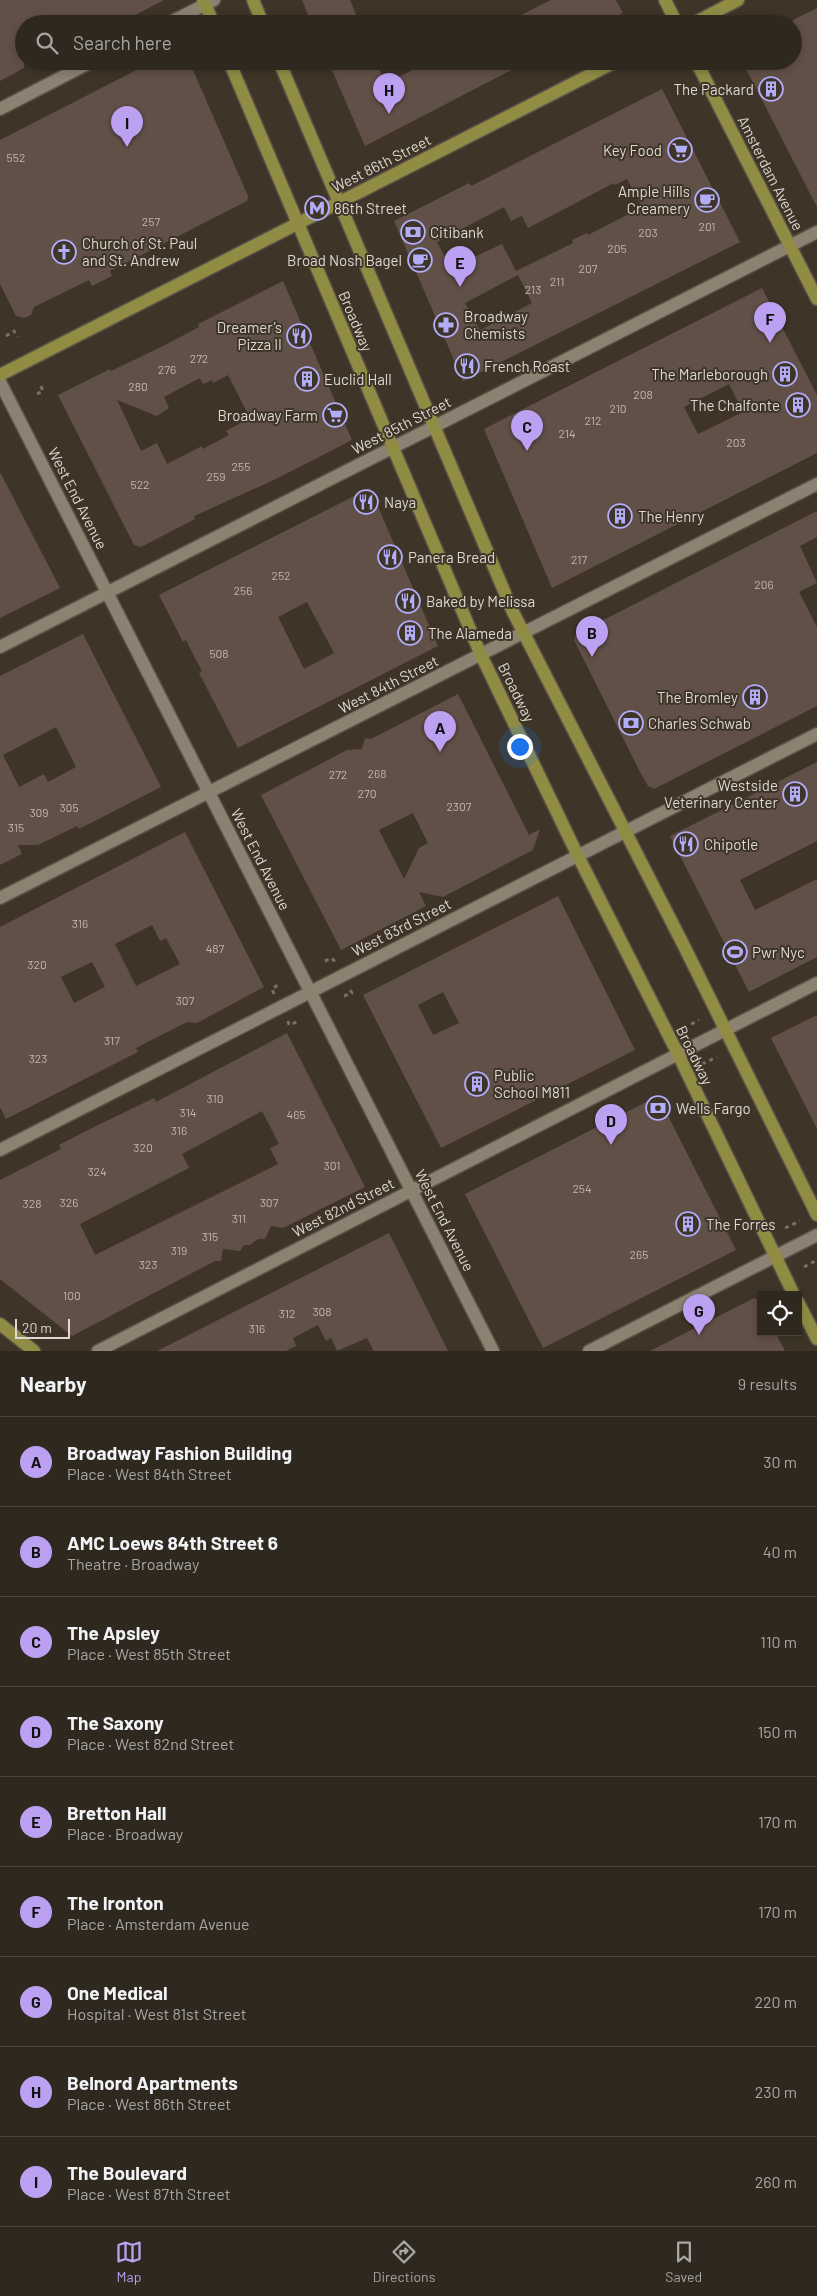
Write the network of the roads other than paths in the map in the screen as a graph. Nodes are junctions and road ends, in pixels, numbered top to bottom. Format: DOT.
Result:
graph roads {
  1 [pos="253,0"];
  2 [pos="665,0"];
  3 [pos="738,0"];
  4 [pos="207,2"];
  5 [pos="183,15"];
  6 [pos="211,15"];
  7 [pos="259,15"];
  8 [pos="672,15"];
  9 [pos="709,15"];
  10 [pos="76,70"];
  11 [pos="233,70"];
  12 [pos="283,70"];
  13 [pos="599,70"];
  14 [pos="701,70"];
  15 [pos="0,109"];
  16 [pos="339,202"];
  17 [pos="298,224"];
  18 [pos="817,232"];
  19 [pos="790,245"];
  20 [pos="817,299"];
  21 [pos="0,375"];
  22 [pos="0,382"];
  23 [pos="434,427"];
  24 [pos="392,448"];
  25 [pos="817,484"];
  26 [pos="107,593"];
  27 [pos="524,634"];
  28 [pos="0,648"];
  29 [pos="481,655"];
  30 [pos="817,734"];
  31 [pos="209,792"];
  32 [pos="625,832"];
  33 [pos="578,856"];
  34 [pos="0,898"];
  35 [pos="817,983"];
  36 [pos="310,992"];
  37 [pos="724,1030"];
  38 [pos="678,1054"];
  39 [pos="0,1150"];
  40 [pos="412,1190"];
  41 [pos="817,1215"];
  42 [pos="817,1235"];
  43 [pos="775,1256"];
  44 [pos="792,1291"];
  45 [pos="802,1310"];
  46 [pos="0,1324"];
  47 [pos="817,1339"];
  48 [pos="34,1351"];
  49 [pos="98,1351"];
  50 [pos="494,1351"];
  51 [pos="589,1351"];
  1 -- 7 [label="main road"];
  2 -- 8 [label="main road"];
  3 -- 9 [label="main road"];
  4 -- 5 [label="street"];
  4 -- 6 [label="main road"];
  10 -- 15 [label="street"];
  11 -- 17 [label="main road, Broadway"];
  12 -- 16 [label="main road, Broadway"];
  13 -- 16 [label="main road, West 86th Street"];
  14 -- 19 [label="main road, Amsterdam Avenue"];
  16 -- 17 [label="main road, West 86th Street"];
  16 -- 23 [label="main road, Broadway"];
  17 -- 21 [label="main road, West 86th Street"];
  17 -- 24 [label="main road, Broadway"];
  18 -- 19 [label="street, West 85th Street"];
  19 -- 20 [label="main road, Amsterdam Avenue"];
  19 -- 23 [label="street, West 85th Street"];
  22 -- 26 [label="street, West End Avenue"];
  23 -- 24 [label="street, West 85th Street"];
  23 -- 27 [label="main road, Broadway"];
  24 -- 26 [label="street, West 85th Street"];
  24 -- 29 [label="main road, Broadway"];
  25 -- 27 [label="street, West 84th Street"];
  26 -- 28 [label="street, West 85th Street"];
  26 -- 31 [label="street, West End Avenue"];
  27 -- 29 [label="street, West 84th Street"];
  27 -- 32 [label="main road, Broadway"];
  29 -- 31 [label="street, West 84th Street"];
  29 -- 33 [label="main road, Broadway"];
  30 -- 32 [label="street, West 83rd Street"];
  31 -- 34 [label="street, West 84th Street"];
  31 -- 36 [label="street, West End Avenue"];
  32 -- 33 [label="street, West 83rd Street"];
  32 -- 37 [label="main road, Broadway"];
  33 -- 36 [label="street, West 83rd Street"];
  33 -- 38 [label="main road, Broadway"];
  35 -- 37 [label="street, West 82nd Street"];
  36 -- 39 [label="street, West 83rd Street"];
  36 -- 40 [label="street, West End Avenue"];
  37 -- 38 [label="street, West 82nd Street"];
  37 -- 41 [label="main road, Broadway"];
  38 -- 40 [label="street, West 82nd Street"];
  38 -- 43 [label="main road, Broadway"];
  40 -- 49 [label="street, West 82nd Street"];
  40 -- 50 [label="street, West End Avenue"];
  42 -- 43 [label="street"];
  43 -- 44 [label="main road, Broadway"];
  43 -- 51 [label="street"];
  45 -- 47 [label="main road"];
  46 -- 48 [label="main road"];
}
